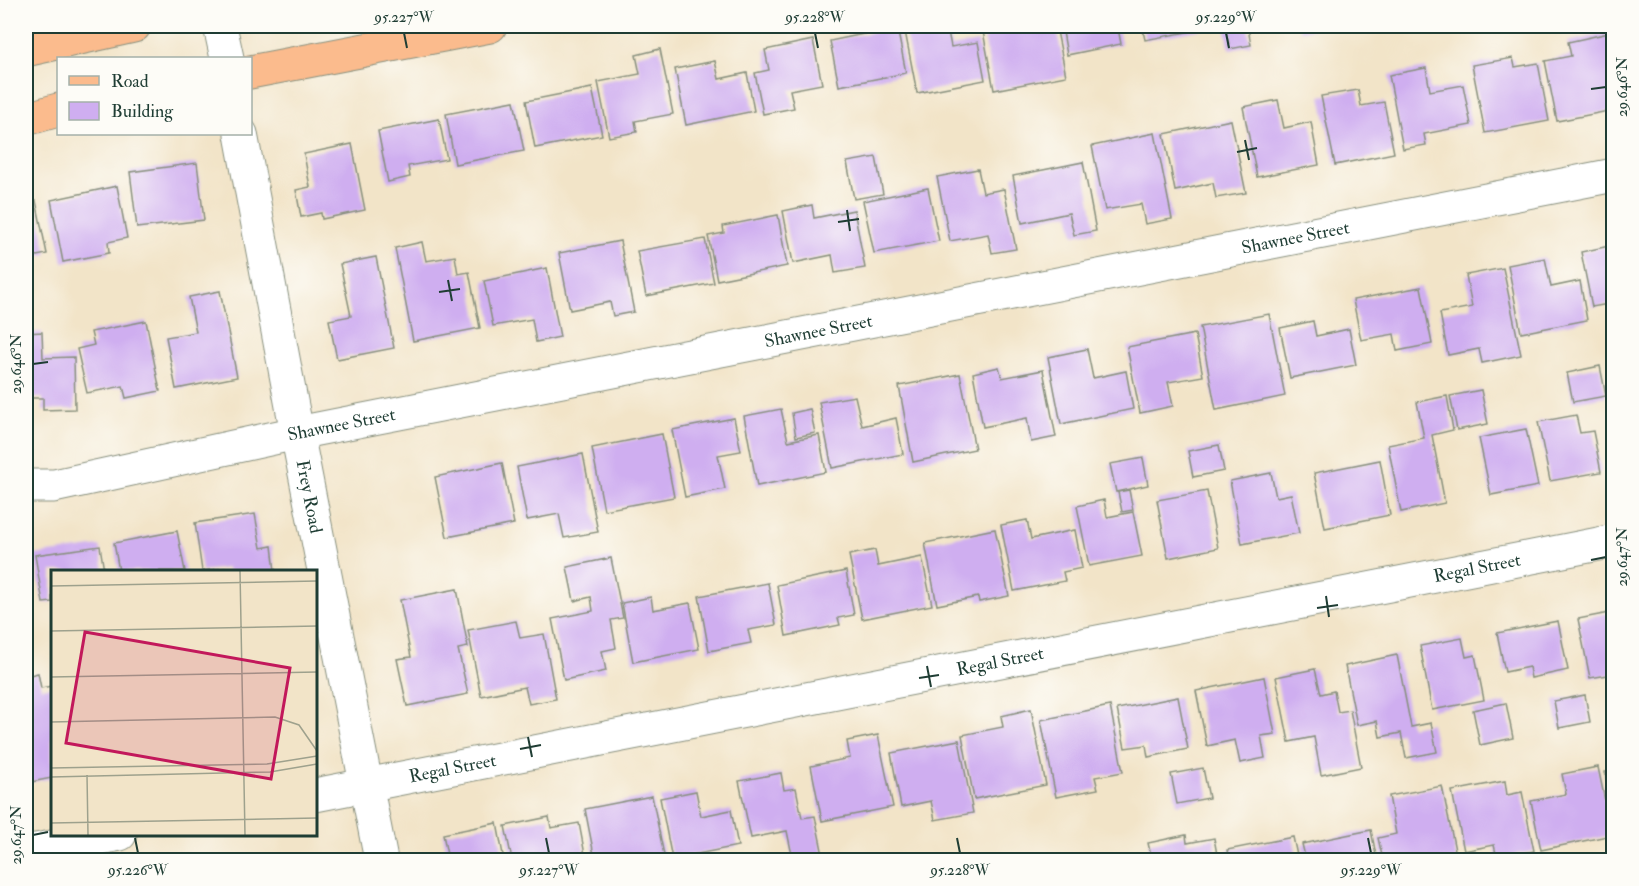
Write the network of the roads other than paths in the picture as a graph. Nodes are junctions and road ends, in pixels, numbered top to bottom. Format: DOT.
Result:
graph roads {
  1 [pos="134,26"];
  2 [pos="220,26"];
  3 [pos="490,26"];
  4 [pos="26,50"];
  5 [pos="227,57"];
  6 [pos="252,72"];
  7 [pos="57,110"];
  8 [pos="26,119"];
  9 [pos="241,135"];
  10 [pos="1614,175"];
  11 [pos="297,433"];
  12 [pos="26,486"];
  13 [pos="1614,541"];
  14 [pos="367,785"];
  15 [pos="316,795"];
  16 [pos="115,835"];
  17 [pos="26,852"];
  18 [pos="381,861"];
  1 -- 4 [label="main road"];
  2 -- 5 [label="street"];
  3 -- 6 [label="main road"];
  7 -- 8 [label="main road"];
  9 -- 11 [label="street, Frey Road"];
  10 -- 11 [label="street, Shawnee Street"];
  11 -- 12 [label="street, Shawnee Street"];
  11 -- 14 [label="street, Frey Road"];
  13 -- 14 [label="street, Regal Street"];
  14 -- 15 [label="street, Regal Street"];
  14 -- 18 [label="street, Frey Road"];
  16 -- 17 [label="street"];
}
